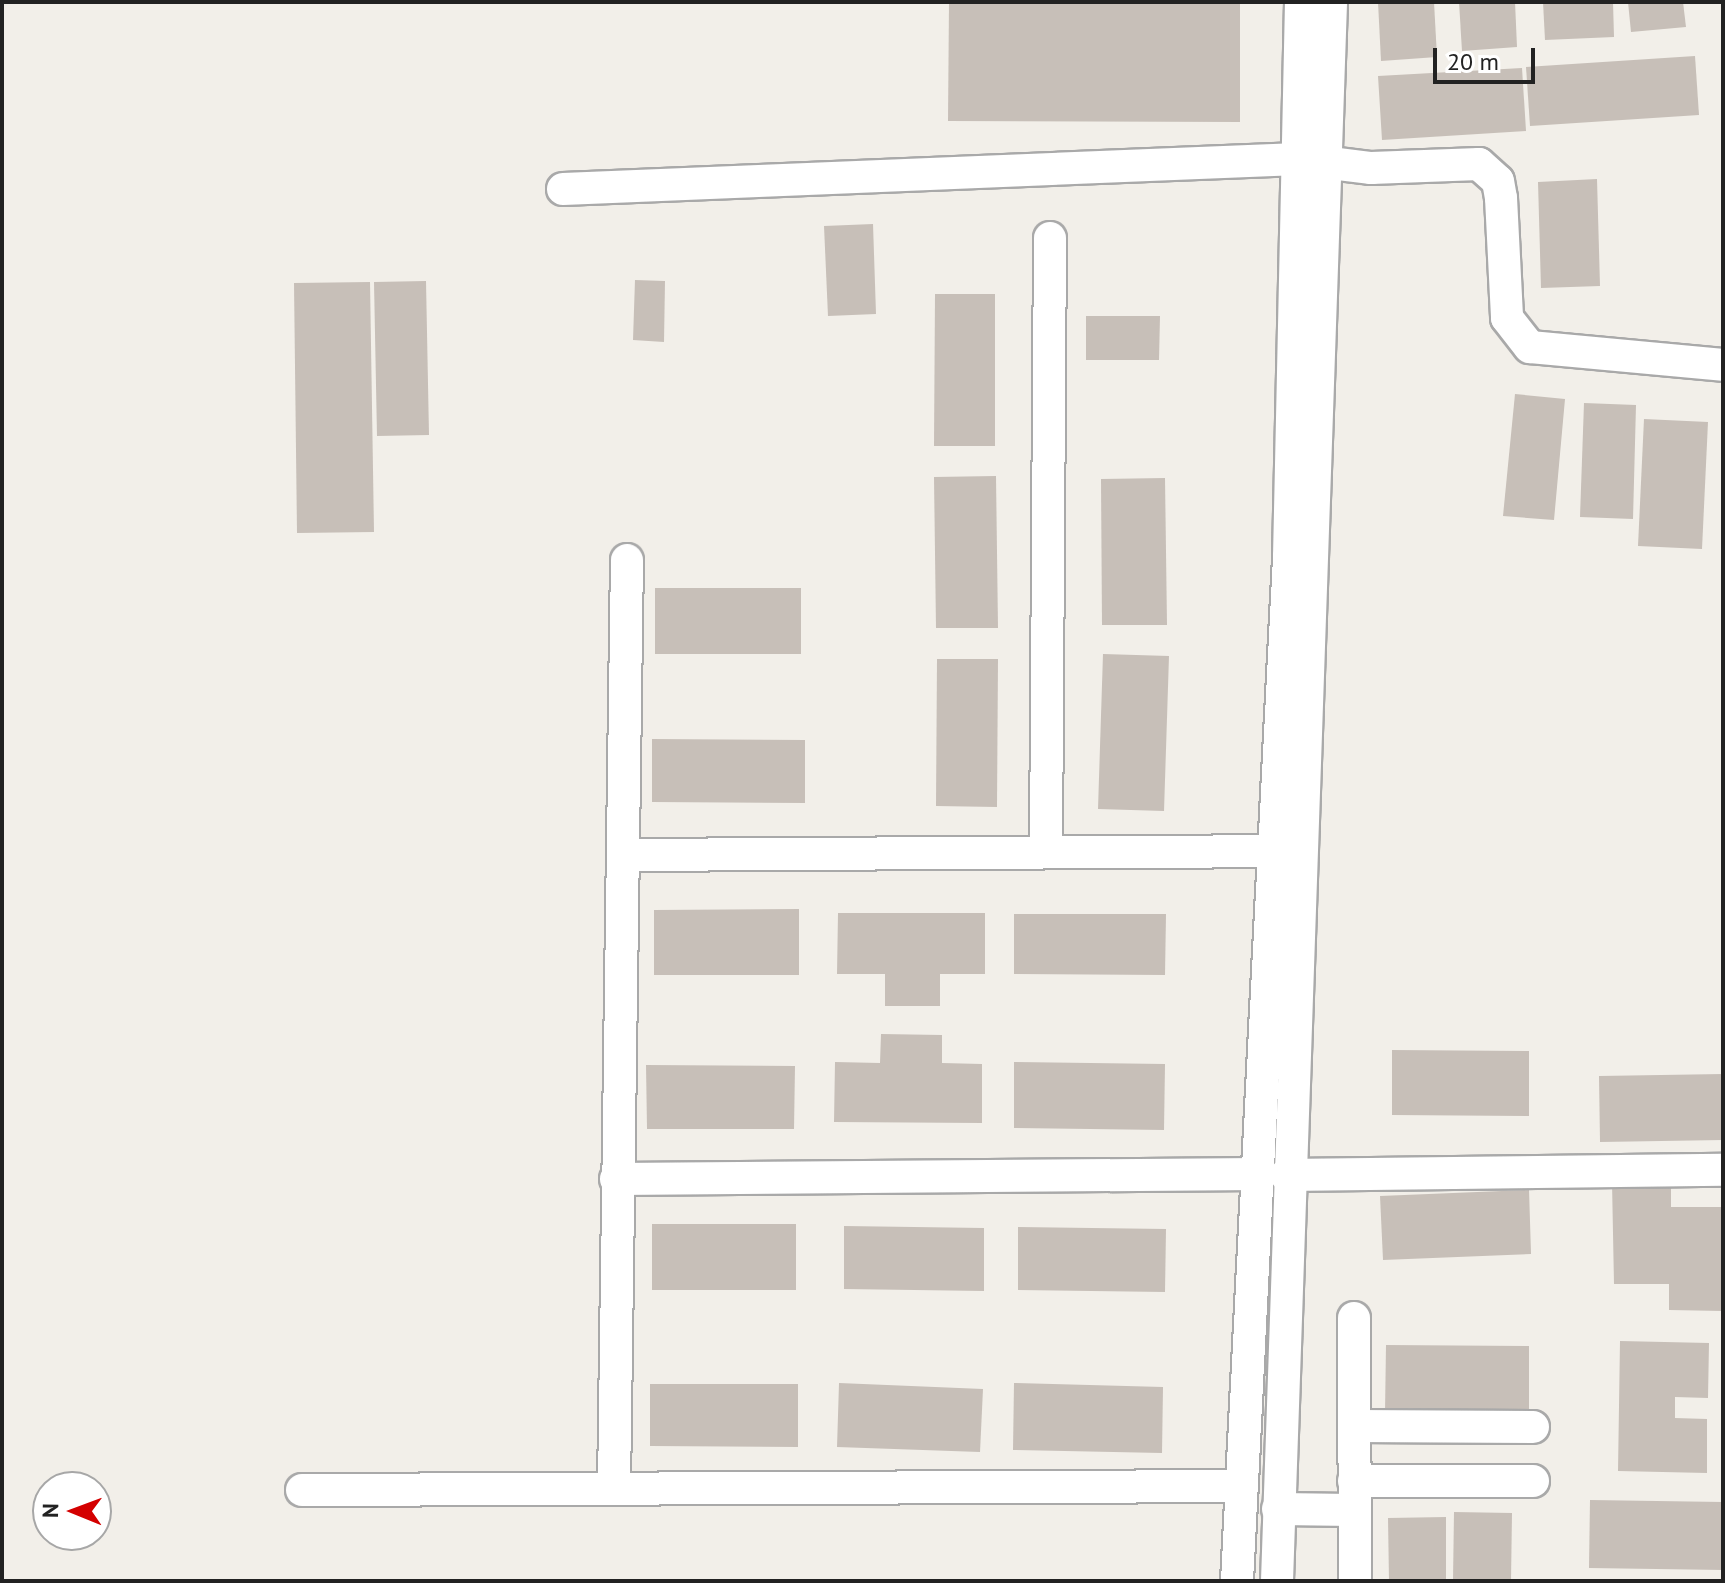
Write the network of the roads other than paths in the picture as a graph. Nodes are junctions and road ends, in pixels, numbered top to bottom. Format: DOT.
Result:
graph roads {
  1 [pos="1301,2"];
  2 [pos="1331,2"];
  3 [pos="1312,158"];
  4 [pos="563,189"];
  5 [pos="1050,238"];
  6 [pos="1723,365"];
  7 [pos="1307,372"];
  8 [pos="627,560"];
  9 [pos="1269,851"];
  10 [pos="1046,852"];
  11 [pos="1305,852"];
  12 [pos="624,855"];
  13 [pos="1723,1170"];
  14 [pos="1272,1174"];
  15 [pos="616,1179"];
  16 [pos="1354,1318"];
  17 [pos="1355,1426"];
  18 [pos="1533,1427"];
  19 [pos="1533,1481"];
  20 [pos="1239,1486"];
  21 [pos="614,1488"];
  22 [pos="302,1490"];
  23 [pos="1354,1496"];
  24 [pos="1278,1509"];
  25 [pos="1237,1581"];
  26 [pos="1277,1581"];
  27 [pos="1355,1581"];
  1 -- 3 [label="street"];
  2 -- 3 [label="street"];
  3 -- 4 [label="street"];
  3 -- 6 [label="street"];
  3 -- 7 [label="street"];
  5 -- 10 [label="street"];
  7 -- 9 [label="street"];
  7 -- 11 [label="street"];
  8 -- 12 [label="street"];
  9 -- 10 [label="street"];
  9 -- 11 [label="street"];
  9 -- 14 [label="street"];
  10 -- 12 [label="street"];
  11 -- 14 [label="street"];
  12 -- 15 [label="street"];
  13 -- 14 [label="street"];
  14 -- 15 [label="street"];
  14 -- 20 [label="street"];
  14 -- 24 [label="street"];
  15 -- 21 [label="street"];
  16 -- 17 [label="street"];
  17 -- 18 [label="street"];
  17 -- 23 [label="street"];
  19 -- 23 [label="street"];
  20 -- 21 [label="street"];
  20 -- 25 [label="street"];
  21 -- 22 [label="street"];
  23 -- 24 [label="street"];
  23 -- 27 [label="street"];
  24 -- 26 [label="street"];
}
